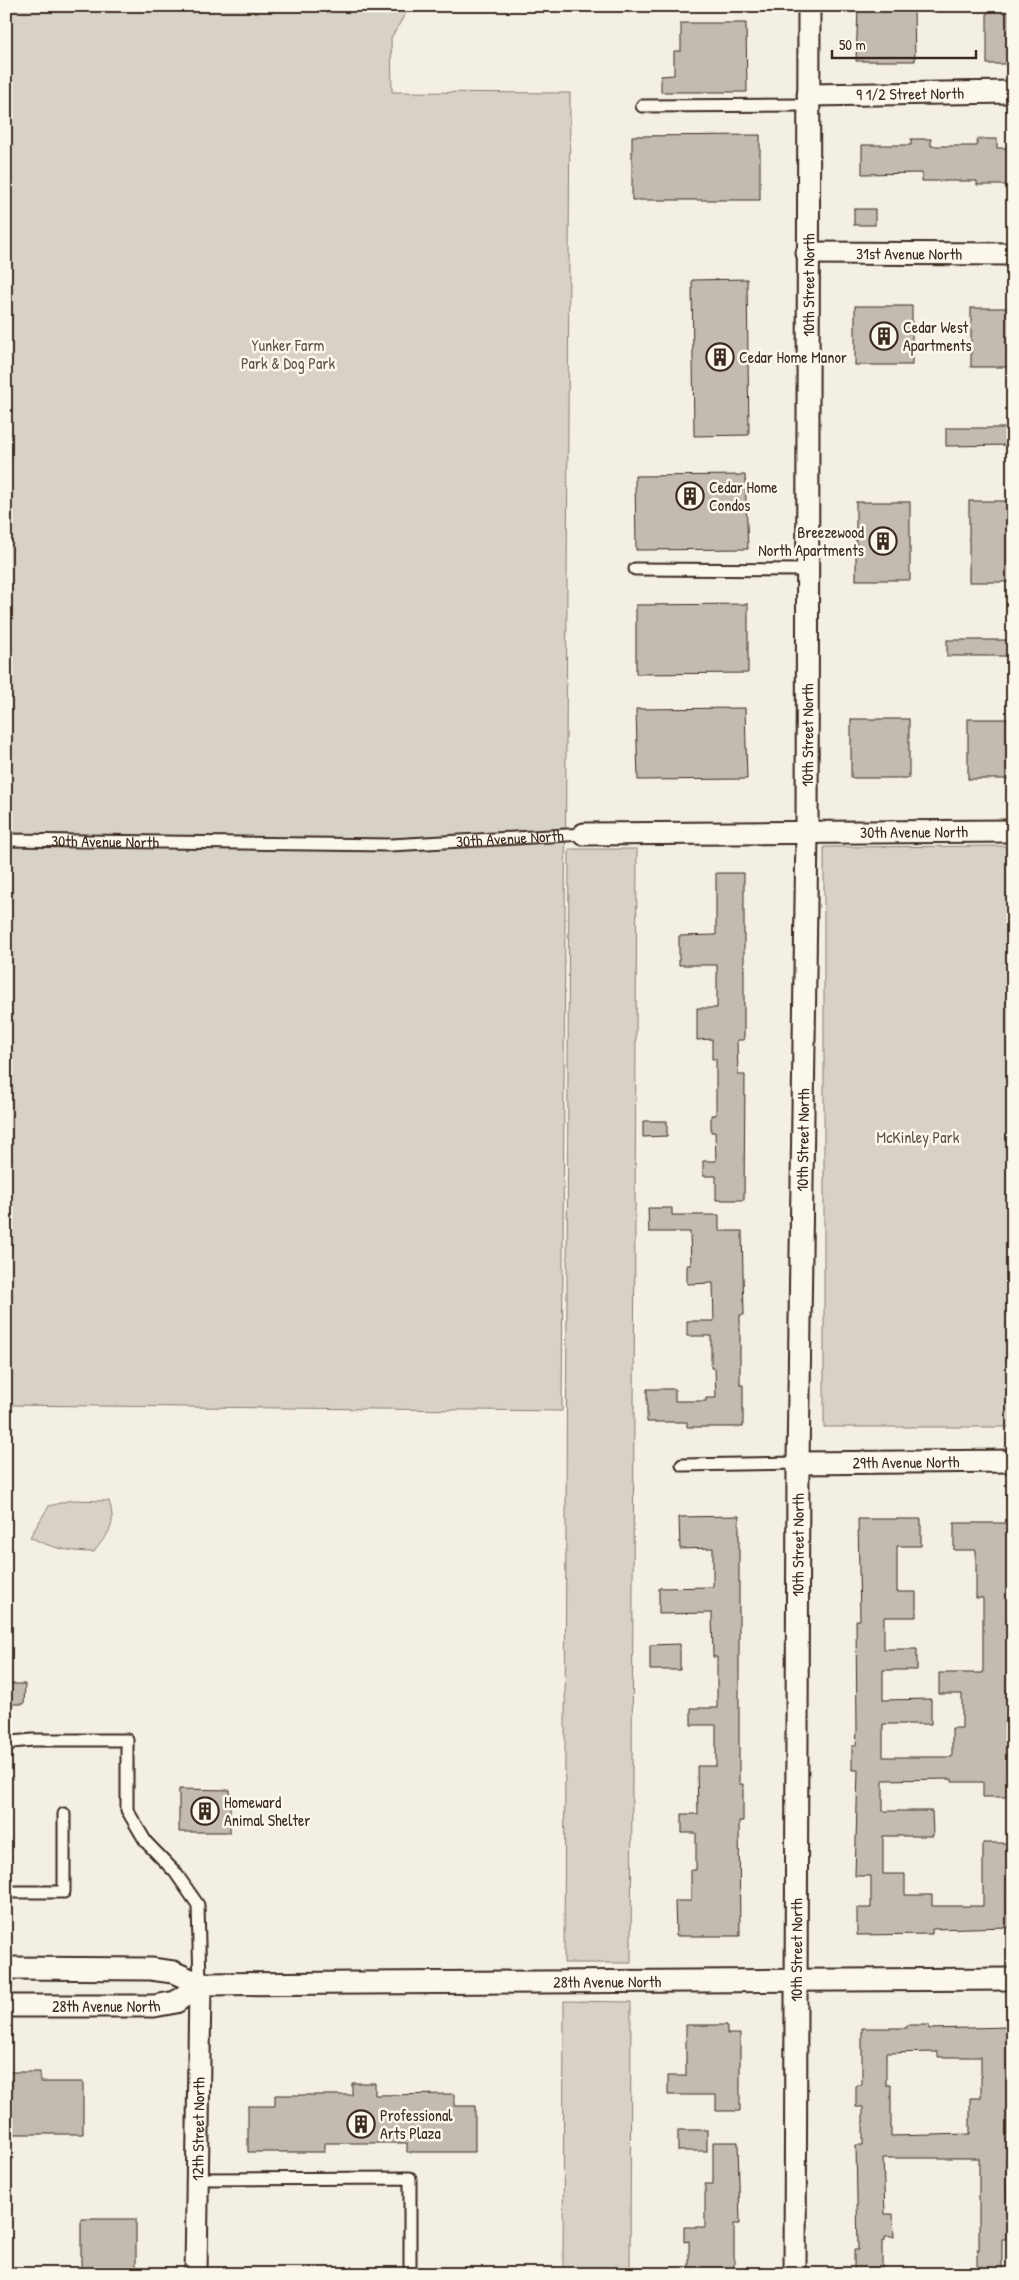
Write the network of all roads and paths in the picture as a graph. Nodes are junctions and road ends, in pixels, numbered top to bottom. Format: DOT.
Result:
graph roads {
  1 [pos="808,6"];
  2 [pos="1013,92"];
  3 [pos="808,100"];
  4 [pos="642,106"];
  5 [pos="808,253"];
  6 [pos="1013,254"];
  7 [pos="635,569"];
  8 [pos="807,570"];
  9 [pos="1013,831"];
  10 [pos="807,832"];
  11 [pos="584,834"];
  12 [pos="6,840"];
  13 [pos="1013,1461"];
  14 [pos="798,1463"];
  15 [pos="682,1465"];
  16 [pos="6,1749"];
  17 [pos="64,1814"];
  18 [pos="6,1892"];
  19 [pos="6,1968"];
  20 [pos="795,1980"];
  21 [pos="1013,1980"];
  22 [pos="200,1984"];
  23 [pos="6,2006"];
  24 [pos="197,2179"];
  25 [pos="196,2274"];
  26 [pos="410,2274"];
  27 [pos="795,2274"];
  1 -- 3 [label="street, 10th Street North"];
  2 -- 3 [label="street, 9 1/2 Street North"];
  3 -- 4 [label="lane"];
  3 -- 5 [label="street, 10th Street North"];
  5 -- 6 [label="street, 31st Avenue North"];
  5 -- 8 [label="street, 10th Street North"];
  7 -- 8 [label="lane"];
  8 -- 10 [label="street, 10th Street North"];
  9 -- 10 [label="street, 30th Avenue North"];
  10 -- 11 [label="street, 30th Avenue North"];
  10 -- 14 [label="street, 10th Street North"];
  11 -- 12 [label="lane, 30th Avenue North"];
  13 -- 14 [label="street, 29th Avenue North"];
  14 -- 15 [label="lane"];
  14 -- 20 [label="street, 10th Street North"];
  16 -- 22 [label="lane"];
  17 -- 18 [label="lane"];
  19 -- 22 [label="street, 28th Avenue North"];
  20 -- 21 [label="street, 28th Avenue North"];
  20 -- 22 [label="street, 28th Avenue North"];
  20 -- 27 [label="street, 10th Street North"];
  22 -- 23 [label="street, 28th Avenue North"];
  22 -- 24 [label="street, 12th Street North"];
  24 -- 25 [label="street, 12th Street North"];
  24 -- 26 [label="lane"];
}
